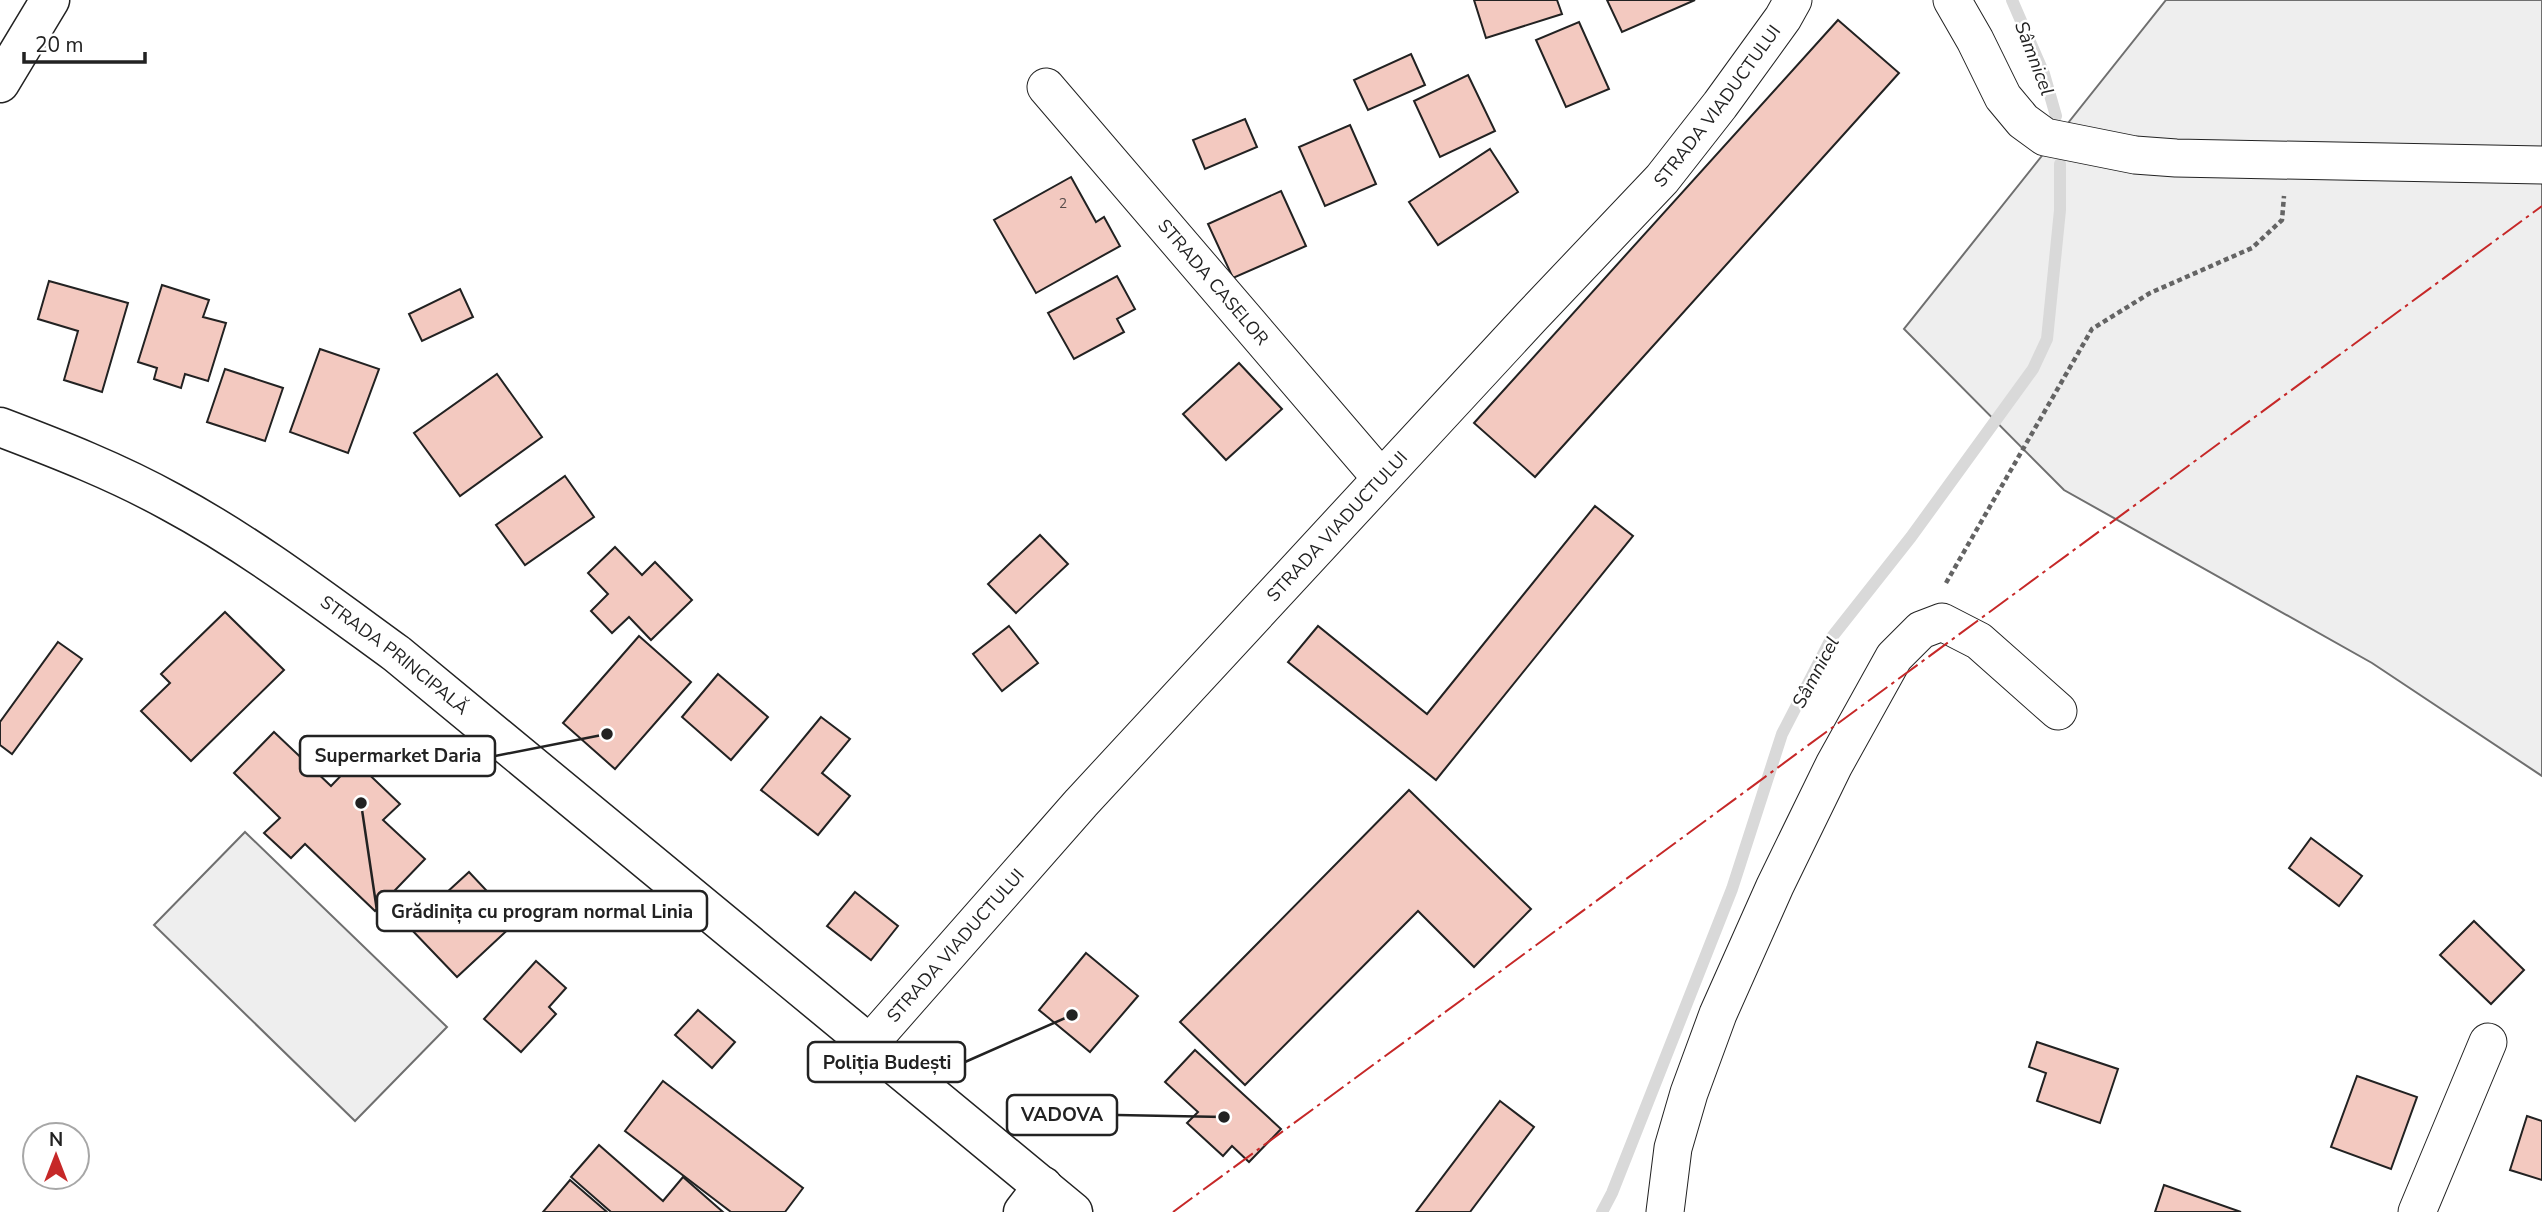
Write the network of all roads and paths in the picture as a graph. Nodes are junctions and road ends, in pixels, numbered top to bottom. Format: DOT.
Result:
graph roads {
  1 [pos="51,0"];
  2 [pos="1793,0"];
  3 [pos="1952,0"];
  4 [pos="0,83"];
  5 [pos="1046,87"];
  6 [pos="2288,161"];
  7 [pos="2542,165"];
  8 [pos="0,427"];
  9 [pos="1381,478"];
  10 [pos="1938,593"];
  11 [pos="2058,711"];
  12 [pos="2488,1042"];
  13 [pos="869,1044"];
  14 [pos="1033,1199"];
  15 [pos="1073,1212"];
  16 [pos="1665,1212"];
  17 [pos="2417,1212"];
  1 -- 4 [label="main road"];
  2 -- 9 [label="street, STRADA VIADUCTULUI"];
  3 -- 6 [label="street"];
  5 -- 9 [label="street, STRADA CASELOR"];
  6 -- 7 [label="street"];
  6 -- 10 [label="path"];
  8 -- 13 [label="main road, STRADA PRINCIPALĂ"];
  9 -- 13 [label="street, STRADA VIADUCTULUI"];
  11 -- 16 [label="street"];
  12 -- 17 [label="street"];
  13 -- 14 [label="main road, STRADA PRINCIPALĂ"];
  14 -- 15 [label="main road, STRADA PRINCIPALĂ"];
}
